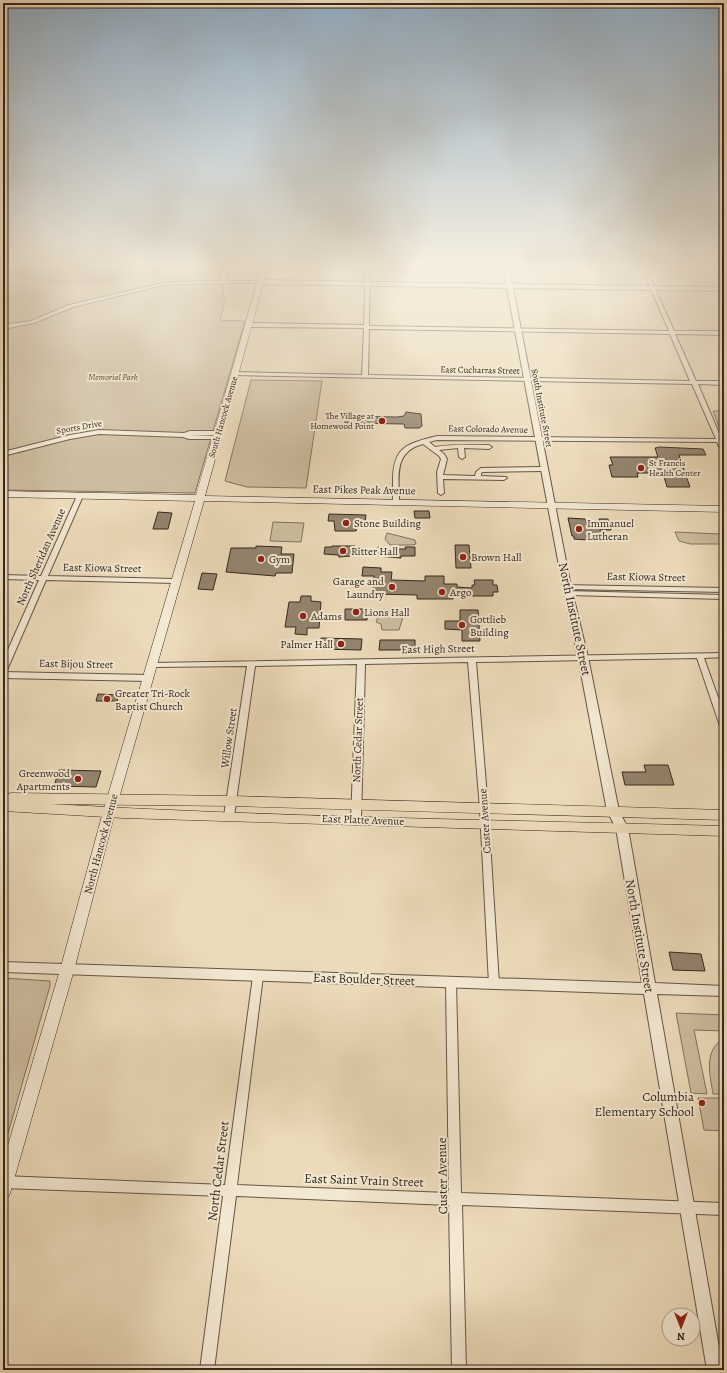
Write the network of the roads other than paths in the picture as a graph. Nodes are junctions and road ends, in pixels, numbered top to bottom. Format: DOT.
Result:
graph roads {
  1 [pos="247,330"];
  2 [pos="366,330"];
  3 [pos="517,330"];
  4 [pos="523,330"];
  5 [pos="671,332"];
  6 [pos="724,333"];
  7 [pos="235,374"];
  8 [pos="365,377"];
  9 [pos="527,380"];
  10 [pos="693,382"];
  11 [pos="724,383"];
  12 [pos="217,435"];
  13 [pos="538,438"];
  14 [pos="722,440"];
  15 [pos="423,441"];
  16 [pos="461,446"];
  17 [pos="489,447"];
  18 [pos="434,449"];
  19 [pos="724,451"];
  20 [pos="3,454"];
  21 [pos="462,457"];
  22 [pos="544,469"];
  23 [pos="441,477"];
  24 [pos="478,477"];
  25 [pos="504,478"];
  26 [pos="441,493"];
  27 [pos="3,494"];
  28 [pos="80,496"];
  29 [pos="200,498"];
  30 [pos="396,502"];
  31 [pos="552,505"];
  32 [pos="724,509"];
  33 [pos="3,577"];
  34 [pos="44,578"];
  35 [pos="176,581"];
  36 [pos="568,590"];
  37 [pos="724,590"];
  38 [pos="724,597"];
  39 [pos="724,655"];
  40 [pos="700,656"];
  41 [pos="583,657"];
  42 [pos="472,659"];
  43 [pos="361,661"];
  44 [pos="251,663"];
  45 [pos="152,665"];
  46 [pos="3,670"];
  47 [pos="3,675"];
  48 [pos="148,678"];
  49 [pos="724,726"];
  50 [pos="3,798"];
  51 [pos="232,801"];
  52 [pos="356,805"];
  53 [pos="3,806"];
  54 [pos="111,806"];
  55 [pos="484,809"];
  56 [pos="613,811"];
  57 [pos="724,815"];
  58 [pos="229,816"];
  59 [pos="356,820"];
  60 [pos="485,825"];
  61 [pos="622,828"];
  62 [pos="724,831"];
  63 [pos="3,968"];
  64 [pos="67,970"];
  65 [pos="258,976"];
  66 [pos="451,982"];
  67 [pos="494,984"];
  68 [pos="650,989"];
  69 [pos="724,991"];
  70 [pos="4,1185"];
  71 [pos="230,1190"];
  72 [pos="456,1198"];
  73 [pos="686,1207"];
  74 [pos="724,1209"];
  75 [pos="207,1370"];
  76 [pos="459,1370"];
  77 [pos="715,1370"];
  1 -- 7 [label="main road, South Hancock Avenue"];
  2 -- 8 [label="street"];
  3 -- 9 [label="street, South Institute Street"];
  4 -- 5 [label="street"];
  5 -- 6 [label="street"];
  5 -- 10 [label="street"];
  7 -- 8 [label="street, East Cucharras Street"];
  7 -- 12 [label="main road, South Hancock Avenue"];
  8 -- 9 [label="street, East Cucharras Street"];
  9 -- 10 [label="street, East Cucharras Street"];
  9 -- 13 [label="street, South Institute Street"];
  10 -- 11 [label="street, East Cucharras Street"];
  10 -- 14 [label="street"];
  12 -- 20 [label="street, Sports Drive"];
  12 -- 29 [label="main road, South Hancock Avenue"];
  13 -- 14 [label="street, East Colorado Avenue"];
  13 -- 15 [label="street, East Colorado Avenue"];
  13 -- 22 [label="street, South Institute Street"];
  14 -- 19 [label="street"];
  15 -- 18 [label="street"];
  15 -- 30 [label="street, East Colorado Avenue"];
  16 -- 17 [label="street"];
  16 -- 18 [label="street"];
  16 -- 21 [label="street"];
  18 -- 23 [label="street"];
  22 -- 24 [label="street"];
  22 -- 31 [label="street, South Institute Street"];
  23 -- 24 [label="street"];
  23 -- 26 [label="street"];
  24 -- 25 [label="street"];
  27 -- 28 [label="main road, East Pikes Peak Avenue"];
  28 -- 29 [label="main road, East Pikes Peak Avenue"];
  28 -- 34 [label="street, North Sheridan Avenue"];
  29 -- 30 [label="main road, East Pikes Peak Avenue"];
  29 -- 35 [label="main road, North Hancock Avenue"];
  30 -- 31 [label="main road, East Pikes Peak Avenue"];
  31 -- 32 [label="main road, East Pikes Peak Avenue"];
  31 -- 36 [label="street, North Institute Street"];
  33 -- 34 [label="street, East Kiowa Street"];
  34 -- 35 [label="street, East Kiowa Street"];
  34 -- 46 [label="street, North Sheridan Avenue"];
  35 -- 45 [label="main road, North Hancock Avenue"];
  36 -- 37 [label="street, East Kiowa Street"];
  36 -- 38 [label="street, East Kiowa Street"];
  36 -- 41 [label="street, North Institute Street"];
  39 -- 40 [label="street, East High Street"];
  40 -- 41 [label="street, East High Street"];
  40 -- 49 [label="street"];
  41 -- 42 [label="street, East High Street"];
  41 -- 56 [label="street, North Institute Street"];
  42 -- 43 [label="street, East High Street"];
  42 -- 55 [label="street, Custer Avenue"];
  43 -- 44 [label="street, East High Street"];
  43 -- 52 [label="street, North Cedar Street"];
  44 -- 45 [label="street, East High Street"];
  44 -- 51 [label="street, Willow Street"];
  45 -- 48 [label="main road, North Hancock Avenue"];
  47 -- 48 [label="street, East Bijou Street"];
  48 -- 54 [label="main road, North Hancock Avenue"];
  50 -- 54 [label="main road, East Platte Avenue"];
  51 -- 52 [label="main road, East Platte Avenue"];
  51 -- 54 [label="main road, East Platte Avenue"];
  51 -- 58 [label="street, Willow Street"];
  52 -- 55 [label="main road, East Platte Avenue"];
  52 -- 59 [label="street, North Cedar Street"];
  53 -- 54 [label="main road, East Platte Avenue"];
  54 -- 58 [label="main road, East Platte Avenue"];
  54 -- 64 [label="main road, North Hancock Avenue"];
  55 -- 56 [label="main road, East Platte Avenue"];
  55 -- 60 [label="street, Custer Avenue"];
  56 -- 57 [label="main road, East Platte Avenue"];
  56 -- 61 [label="street, North Institute Street"];
  58 -- 59 [label="main road, East Platte Avenue"];
  59 -- 60 [label="main road, East Platte Avenue"];
  60 -- 61 [label="main road, East Platte Avenue"];
  60 -- 67 [label="street, Custer Avenue"];
  61 -- 62 [label="main road, East Platte Avenue"];
  61 -- 68 [label="street, North Institute Street"];
  63 -- 64 [label="street, East Boulder Street"];
  64 -- 65 [label="street, East Boulder Street"];
  64 -- 70 [label="main road, North Hancock Avenue"];
  65 -- 66 [label="street, East Boulder Street"];
  65 -- 71 [label="street, North Cedar Street"];
  66 -- 67 [label="street, East Boulder Street"];
  66 -- 72 [label="street, Custer Avenue"];
  67 -- 68 [label="street, East Boulder Street"];
  68 -- 69 [label="street, East Boulder Street"];
  68 -- 73 [label="street, North Institute Street"];
  70 -- 71 [label="street, East Saint Vrain Street"];
  71 -- 72 [label="street, East Saint Vrain Street"];
  71 -- 75 [label="street, North Cedar Street"];
  72 -- 73 [label="street, East Saint Vrain Street"];
  72 -- 76 [label="street, Custer Avenue"];
  73 -- 74 [label="street, East Saint Vrain Street"];
  73 -- 77 [label="street, North Institute Street"];
}
